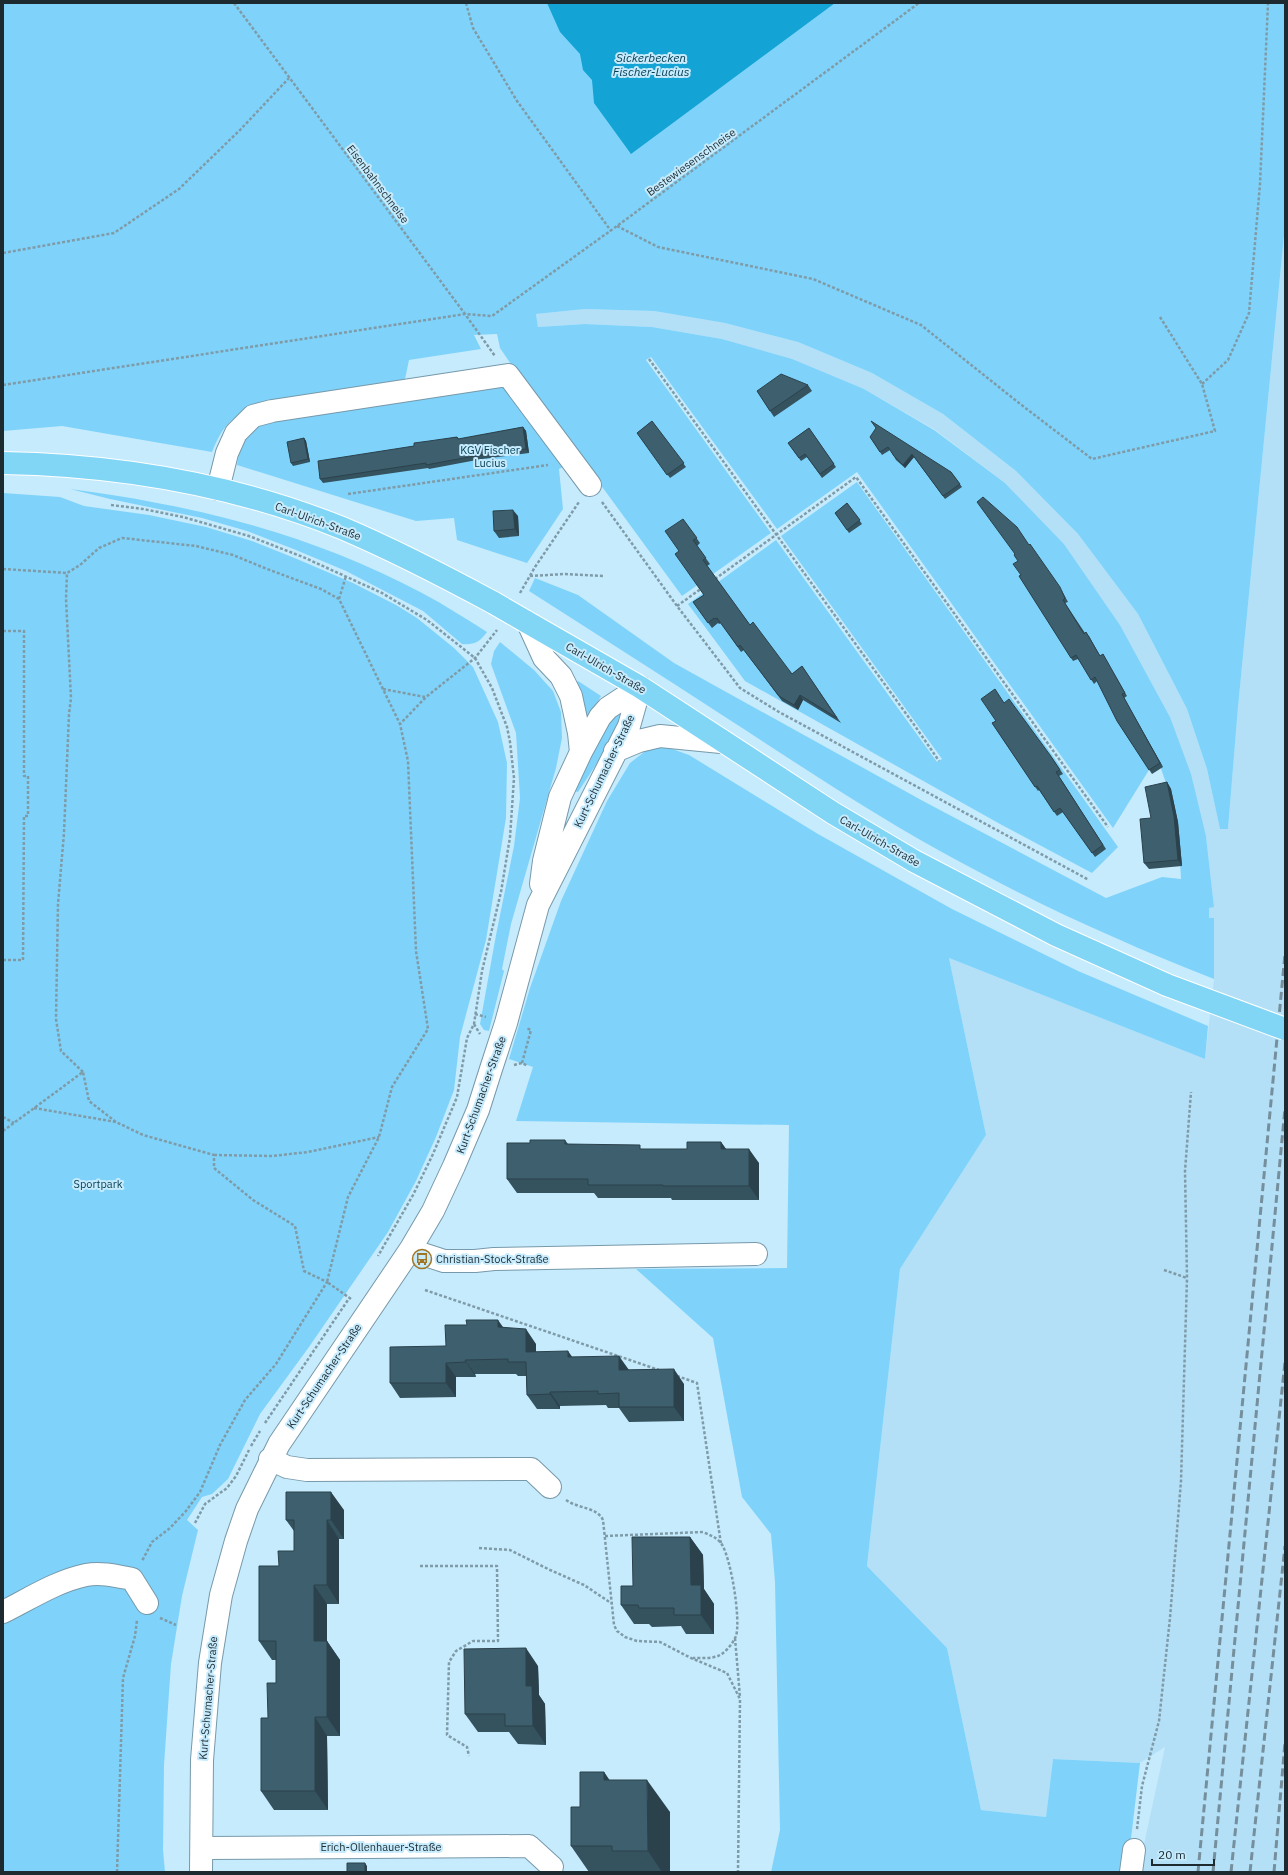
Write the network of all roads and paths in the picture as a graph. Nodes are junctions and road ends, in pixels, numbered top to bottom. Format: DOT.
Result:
graph roads {
  1 [pos="234,3"];
  2 [pos="466,3"];
  3 [pos="920,3"];
  4 [pos="1268,3"];
  5 [pos="289,78"];
  6 [pos="618,226"];
  7 [pos="611,231"];
  8 [pos="3,253"];
  9 [pos="466,314"];
  10 [pos="1160,317"];
  11 [pos="649,359"];
  12 [pos="508,375"];
  13 [pos="1202,384"];
  14 [pos="3,385"];
  15 [pos="572,461"];
  16 [pos="3,463"];
  17 [pos="590,485"];
  18 [pos="218,489"];
  19 [pos="348,494"];
  20 [pos="111,505"];
  21 [pos="776,535"];
  22 [pos="3,569"];
  23 [pos="67,573"];
  24 [pos="346,576"];
  25 [pos="530,576"];
  26 [pos="603,576"];
  27 [pos="714,579"];
  28 [pos="708,584"];
  29 [pos="524,587"];
  30 [pos="340,599"];
  31 [pos="677,606"];
  32 [pos="527,622"];
  33 [pos="3,631"];
  34 [pos="492,636"];
  35 [pos="475,658"];
  36 [pos="640,687"];
  37 [pos="383,689"];
  38 [pos="426,697"];
  39 [pos="400,724"];
  40 [pos="721,742"];
  41 [pos="616,751"];
  42 [pos="581,752"];
  43 [pos="939,761"];
  44 [pos="1108,827"];
  45 [pos="1089,880"];
  46 [pos="538,905"];
  47 [pos="3,960"];
  48 [pos="1285,1029"];
  49 [pos="522,1063"];
  50 [pos="528,1066"];
  51 [pos="83,1072"];
  52 [pos="1191,1092"];
  53 [pos="34,1108"];
  54 [pos="3,1117"];
  55 [pos="116,1122"];
  56 [pos="14,1123"];
  57 [pos="3,1131"];
  58 [pos="379,1137"];
  59 [pos="214,1155"];
  60 [pos="410,1250"];
  61 [pos="756,1254"];
  62 [pos="377,1258"];
  63 [pos="1164,1270"];
  64 [pos="1187,1278"];
  65 [pos="327,1282"];
  66 [pos="425,1290"];
  67 [pos="354,1292"];
  68 [pos="350,1297"];
  69 [pos="368,1311"];
  70 [pos="667,1373"];
  71 [pos="674,1375"];
  72 [pos="270,1459"];
  73 [pos="550,1487"];
  74 [pos="195,1523"];
  75 [pos="605,1536"];
  76 [pos="721,1544"];
  77 [pos="480,1548"];
  78 [pos="420,1566"];
  79 [pos="140,1591"];
  80 [pos="611,1603"];
  81 [pos="3,1612"];
  82 [pos="735,1637"];
  83 [pos="691,1658"];
  84 [pos="740,1699"];
  85 [pos="469,1756"];
  86 [pos="202,1848"];
  87 [pos="1134,1850"];
  88 [pos="552,1867"];
  89 [pos="118,1872"];
  90 [pos="201,1872"];
  91 [pos="738,1872"];
  92 [pos="1131,1872"];
  1 -- 5 [label="path, Eisenbahnschneise"];
  2 -- 7 [label="path"];
  3 -- 6 [label="path, Bestewiesenschneise"];
  4 -- 13 [label="path"];
  5 -- 8 [label="path"];
  5 -- 9 [label="path, Eisenbahnschneise"];
  6 -- 7 [label="path, Bestewiesenschneise"];
  6 -- 13 [label="path"];
  7 -- 9 [label="path, Bestewiesenschneise"];
  9 -- 12 [label="path, Eisenbahnschneise"];
  9 -- 14 [label="path, Bestewiesenschneise"];
  10 -- 13 [label="path"];
  11 -- 21 [label="path"];
  12 -- 15 [label="street"];
  12 -- 18 [label="street"];
  15 -- 17 [label="street"];
  15 -- 19 [label="path"];
  16 -- 18 [label="main road, Carl-Ulrich-Straße"];
  17 -- 25 [label="path"];
  17 -- 31 [label="path"];
  18 -- 32 [label="main road, Carl-Ulrich-Straße, bridge"];
  20 -- 24 [label="path"];
  21 -- 27 [label="path"];
  21 -- 43 [label="path"];
  21 -- 44 [label="path"];
  22 -- 23 [label="path"];
  23 -- 30 [label="path"];
  23 -- 51 [label="path"];
  24 -- 30 [label="path"];
  24 -- 35 [label="path"];
  25 -- 26 [label="path"];
  25 -- 29 [label="path"];
  28 -- 31 [label="path"];
  30 -- 37 [label="path"];
  31 -- 45 [label="path"];
  32 -- 36 [label="main road, Carl-Ulrich-Straße"];
  32 -- 42 [label="street"];
  33 -- 47 [label="path"];
  34 -- 35 [label="path"];
  35 -- 38 [label="path"];
  35 -- 62 [label="path"];
  36 -- 40 [label="main road, Carl-Ulrich-Straße"];
  36 -- 41 [label="street, Kurt-Schumacher-Straße"];
  36 -- 42 [label="street, Kurt-Schumacher-Straße"];
  37 -- 38 [label="path"];
  37 -- 39 [label="path"];
  38 -- 39 [label="path"];
  39 -- 58 [label="path"];
  40 -- 41 [label="street"];
  40 -- 48 [label="main road, Carl-Ulrich-Straße, bridge"];
  41 -- 46 [label="street, Kurt-Schumacher-Straße"];
  42 -- 46 [label="street, Kurt-Schumacher-Straße"];
  46 -- 60 [label="street, Kurt-Schumacher-Straße"];
  49 -- 50 [label="path"];
  51 -- 53 [label="path"];
  51 -- 55 [label="path"];
  52 -- 64 [label="path"];
  53 -- 55 [label="path"];
  53 -- 56 [label="path"];
  54 -- 56 [label="path"];
  55 -- 59 [label="path"];
  56 -- 57 [label="path"];
  58 -- 59 [label="path"];
  58 -- 65 [label="path"];
  59 -- 65 [label="path"];
  60 -- 61 [label="street"];
  60 -- 69 [label="street, Kurt-Schumacher-Straße"];
  63 -- 64 [label="path"];
  64 -- 87 [label="path"];
  65 -- 68 [label="path"];
  65 -- 79 [label="path"];
  66 -- 70 [label="path"];
  67 -- 68 [label="path"];
  68 -- 69 [label="path"];
  68 -- 74 [label="path"];
  69 -- 72 [label="street, Kurt-Schumacher-Straße"];
  71 -- 76 [label="path"];
  72 -- 73 [label="street"];
  72 -- 86 [label="street, Kurt-Schumacher-Straße"];
  73 -- 75 [label="path"];
  75 -- 76 [label="path"];
  75 -- 80 [label="path"];
  76 -- 82 [label="path"];
  77 -- 80 [label="path"];
  78 -- 85 [label="path"];
  79 -- 81 [label="street"];
  79 -- 89 [label="path"];
  80 -- 83 [label="path"];
  82 -- 83 [label="path"];
  82 -- 84 [label="path"];
  83 -- 84 [label="path"];
  84 -- 91 [label="path"];
  86 -- 88 [label="street, Erich-Ollenhauer-Straße"];
  86 -- 90 [label="street, Kurt-Schumacher-Straße"];
  87 -- 92 [label="street"];
}
